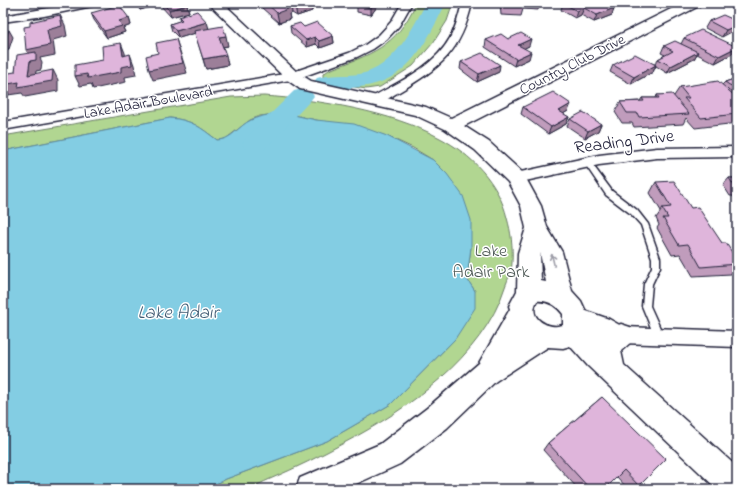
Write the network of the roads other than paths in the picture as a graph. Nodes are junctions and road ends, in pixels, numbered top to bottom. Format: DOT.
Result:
graph roads {
  1 [pos="92,3"];
  2 [pos="215,3"];
  3 [pos="407,3"];
  4 [pos="467,3"];
  5 [pos="694,3"];
  6 [pos="15,4"];
  7 [pos="6,19"];
  8 [pos="292,76"];
  9 [pos="376,100"];
  10 [pos="451,125"];
  11 [pos="3,126"];
  12 [pos="737,152"];
  13 [pos="587,162"];
  14 [pos="516,178"];
  15 [pos="537,228"];
  16 [pos="561,296"];
  17 [pos="525,303"];
  18 [pos="566,329"];
  19 [pos="621,335"];
  20 [pos="658,337"];
  21 [pos="737,339"];
  22 [pos="605,366"];
  23 [pos="487,372"];
  24 [pos="737,487"];
  25 [pos="312,489"];
  1 -- 7 [label="street"];
  2 -- 8 [label="street"];
  3 -- 8 [label="street, Lake Adair Boulevard"];
  4 -- 9 [label="street"];
  5 -- 10 [label="street, Country Club Drive"];
  6 -- 7 [label="street"];
  8 -- 9 [label="street"];
  8 -- 11 [label="street, Lake Adair Boulevard"];
  9 -- 10 [label="street"];
  10 -- 14 [label="street"];
  12 -- 13 [label="street, Reading Drive"];
  13 -- 14 [label="street, Reading Drive"];
  13 -- 20 [label="lane"];
  14 -- 15 [label="street"];
  16 -- 15 [label="street, one-way"];
  15 -- 17 [label="street"];
  16 -- 17 [label="street"];
  16 -- 18 [label="street"];
  17 -- 18 [label="street"];
  17 -- 23 [label="street"];
  18 -- 19 [label="street"];
  18 -- 22 [label="street"];
  18 -- 23 [label="street"];
  19 -- 20 [label="street"];
  19 -- 22 [label="street"];
  20 -- 21 [label="street"];
  22 -- 24 [label="street"];
  23 -- 25 [label="street"];
}
